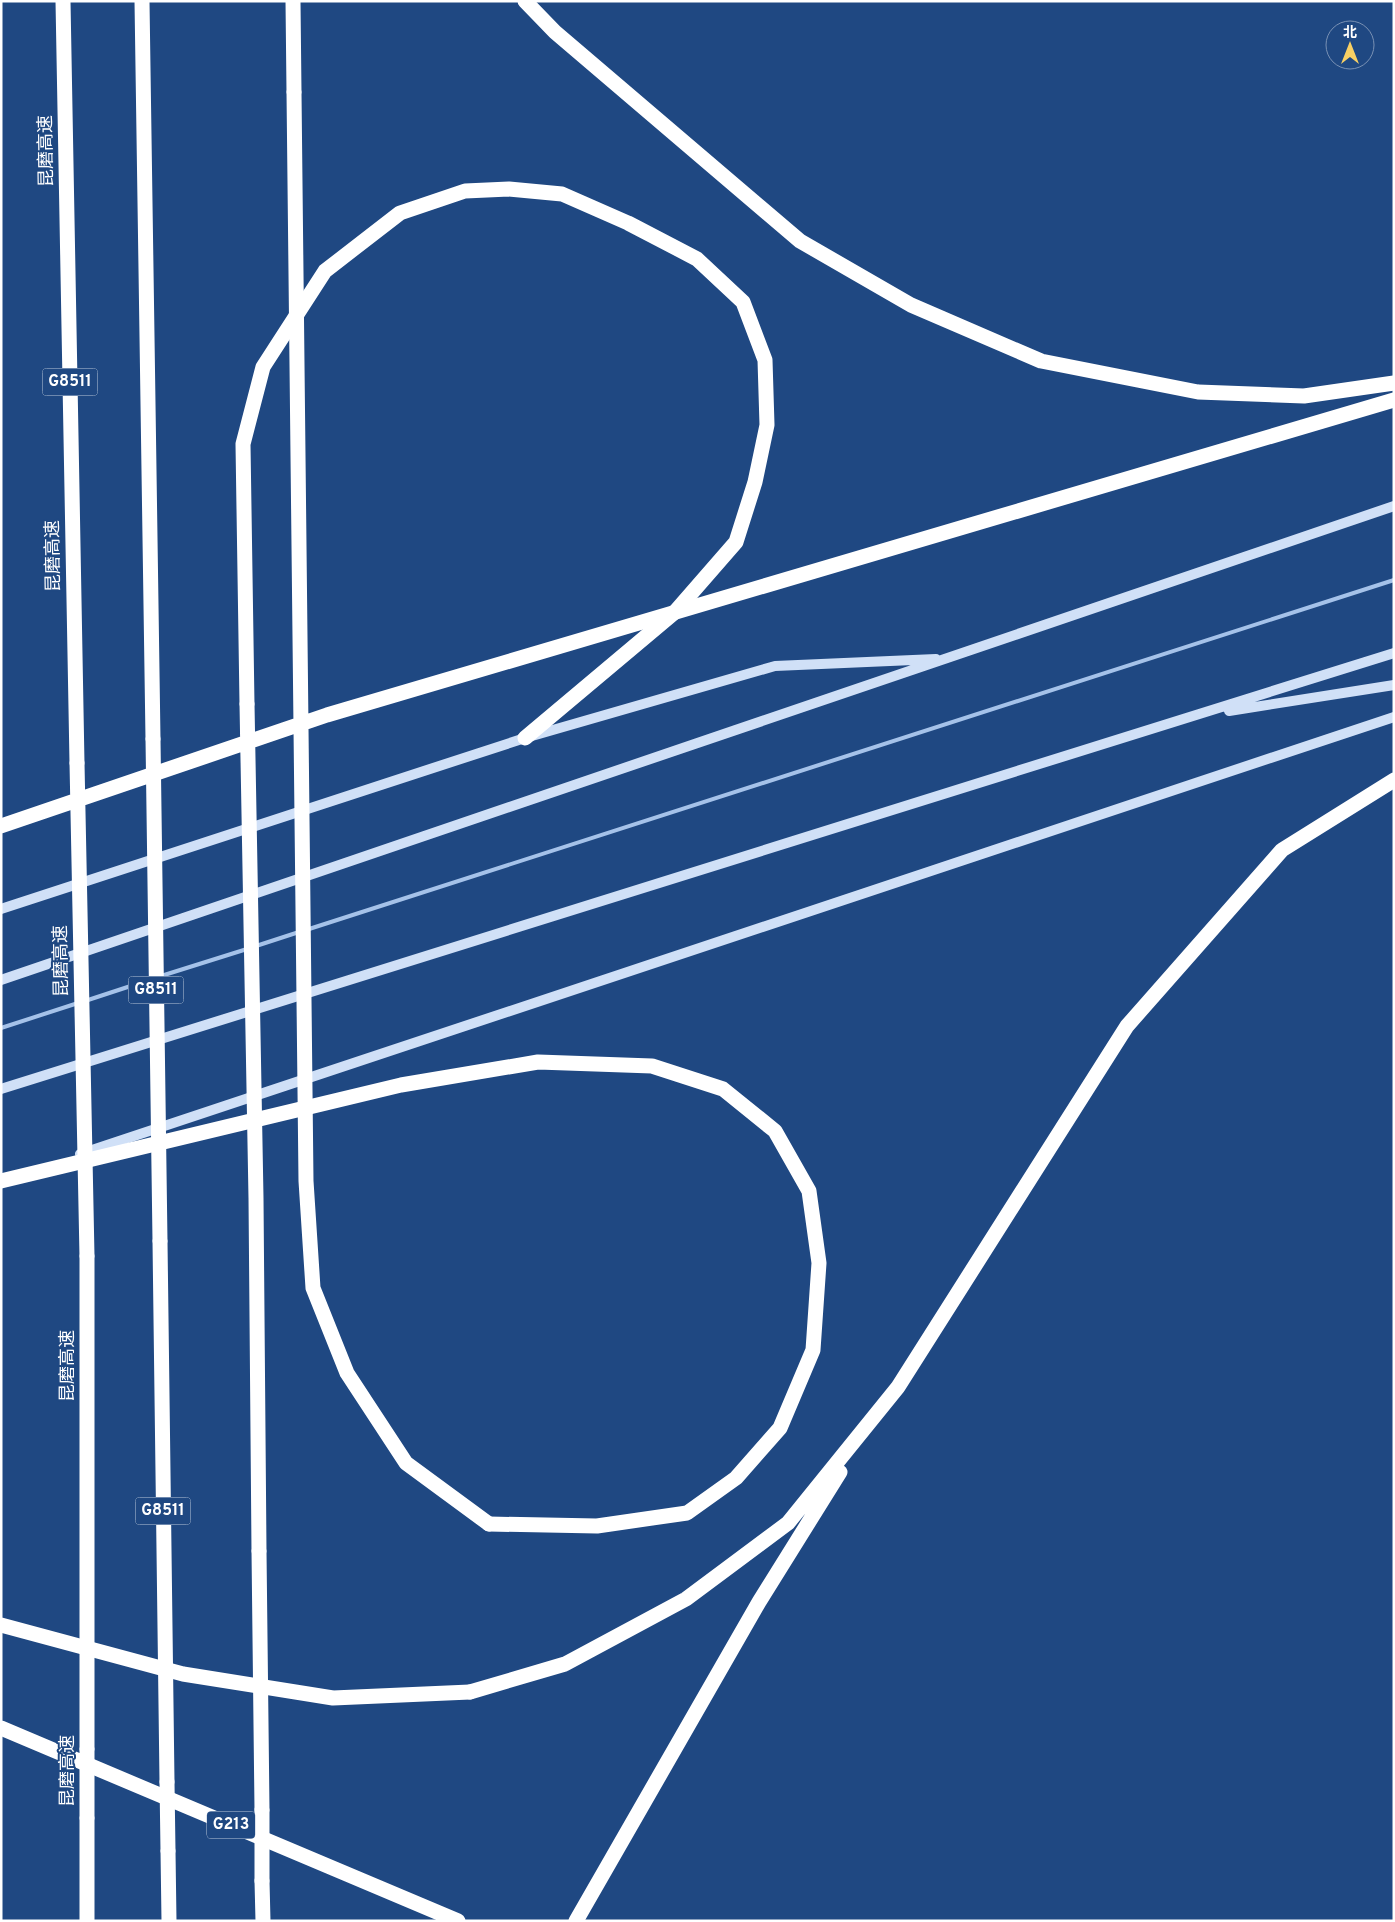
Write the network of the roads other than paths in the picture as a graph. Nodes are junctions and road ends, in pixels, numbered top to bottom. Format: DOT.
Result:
graph roads {
  1 [pos="63,1"];
  2 [pos="142,1"];
  3 [pos="293,1"];
  4 [pos="525,1"];
  5 [pos="1394,383"];
  6 [pos="1394,400"];
  7 [pos="1394,506"];
  8 [pos="1394,580"];
  9 [pos="1394,653"];
  10 [pos="947,658"];
  11 [pos="1394,685"];
  12 [pos="1196,716"];
  13 [pos="1394,717"];
  14 [pos="525,738"];
  15 [pos="1394,780"];
  16 [pos="1,826"];
  17 [pos="1,909"];
  18 [pos="1,980"];
  19 [pos="1,1028"];
  20 [pos="1,1089"];
  21 [pos="1,1181"];
  22 [pos="875,1415"];
  23 [pos="1,1625"];
  24 [pos="2,1728"];
  25 [pos="87,1921"];
  26 [pos="169,1921"];
  27 [pos="263,1921"];
  28 [pos="458,1921"];
  29 [pos="576,1921"];
  1 -- 25 [label="highway, 昆磨高速 / G8511, bridge"];
  2 -- 26 [label="highway, G8511, bridge"];
  3 -- 21 [label="highway, bridge"];
  4 -- 5 [label="highway"];
  6 -- 16 [label="highway, bridge"];
  7 -- 10 [label="main road"];
  8 -- 19 [label="lane"];
  9 -- 12 [label="main road"];
  10 -- 14 [label="main road"];
  10 -- 18 [label="main road"];
  11 -- 12 [label="main road"];
  12 -- 20 [label="main road"];
  13 -- 21 [label="main road"];
  14 -- 17 [label="main road"];
  14 -- 27 [label="highway, bridge"];
  15 -- 22 [label="highway"];
  22 -- 23 [label="highway, bridge"];
  22 -- 29 [label="highway"];
  24 -- 28 [label="highway, G213"];
}
